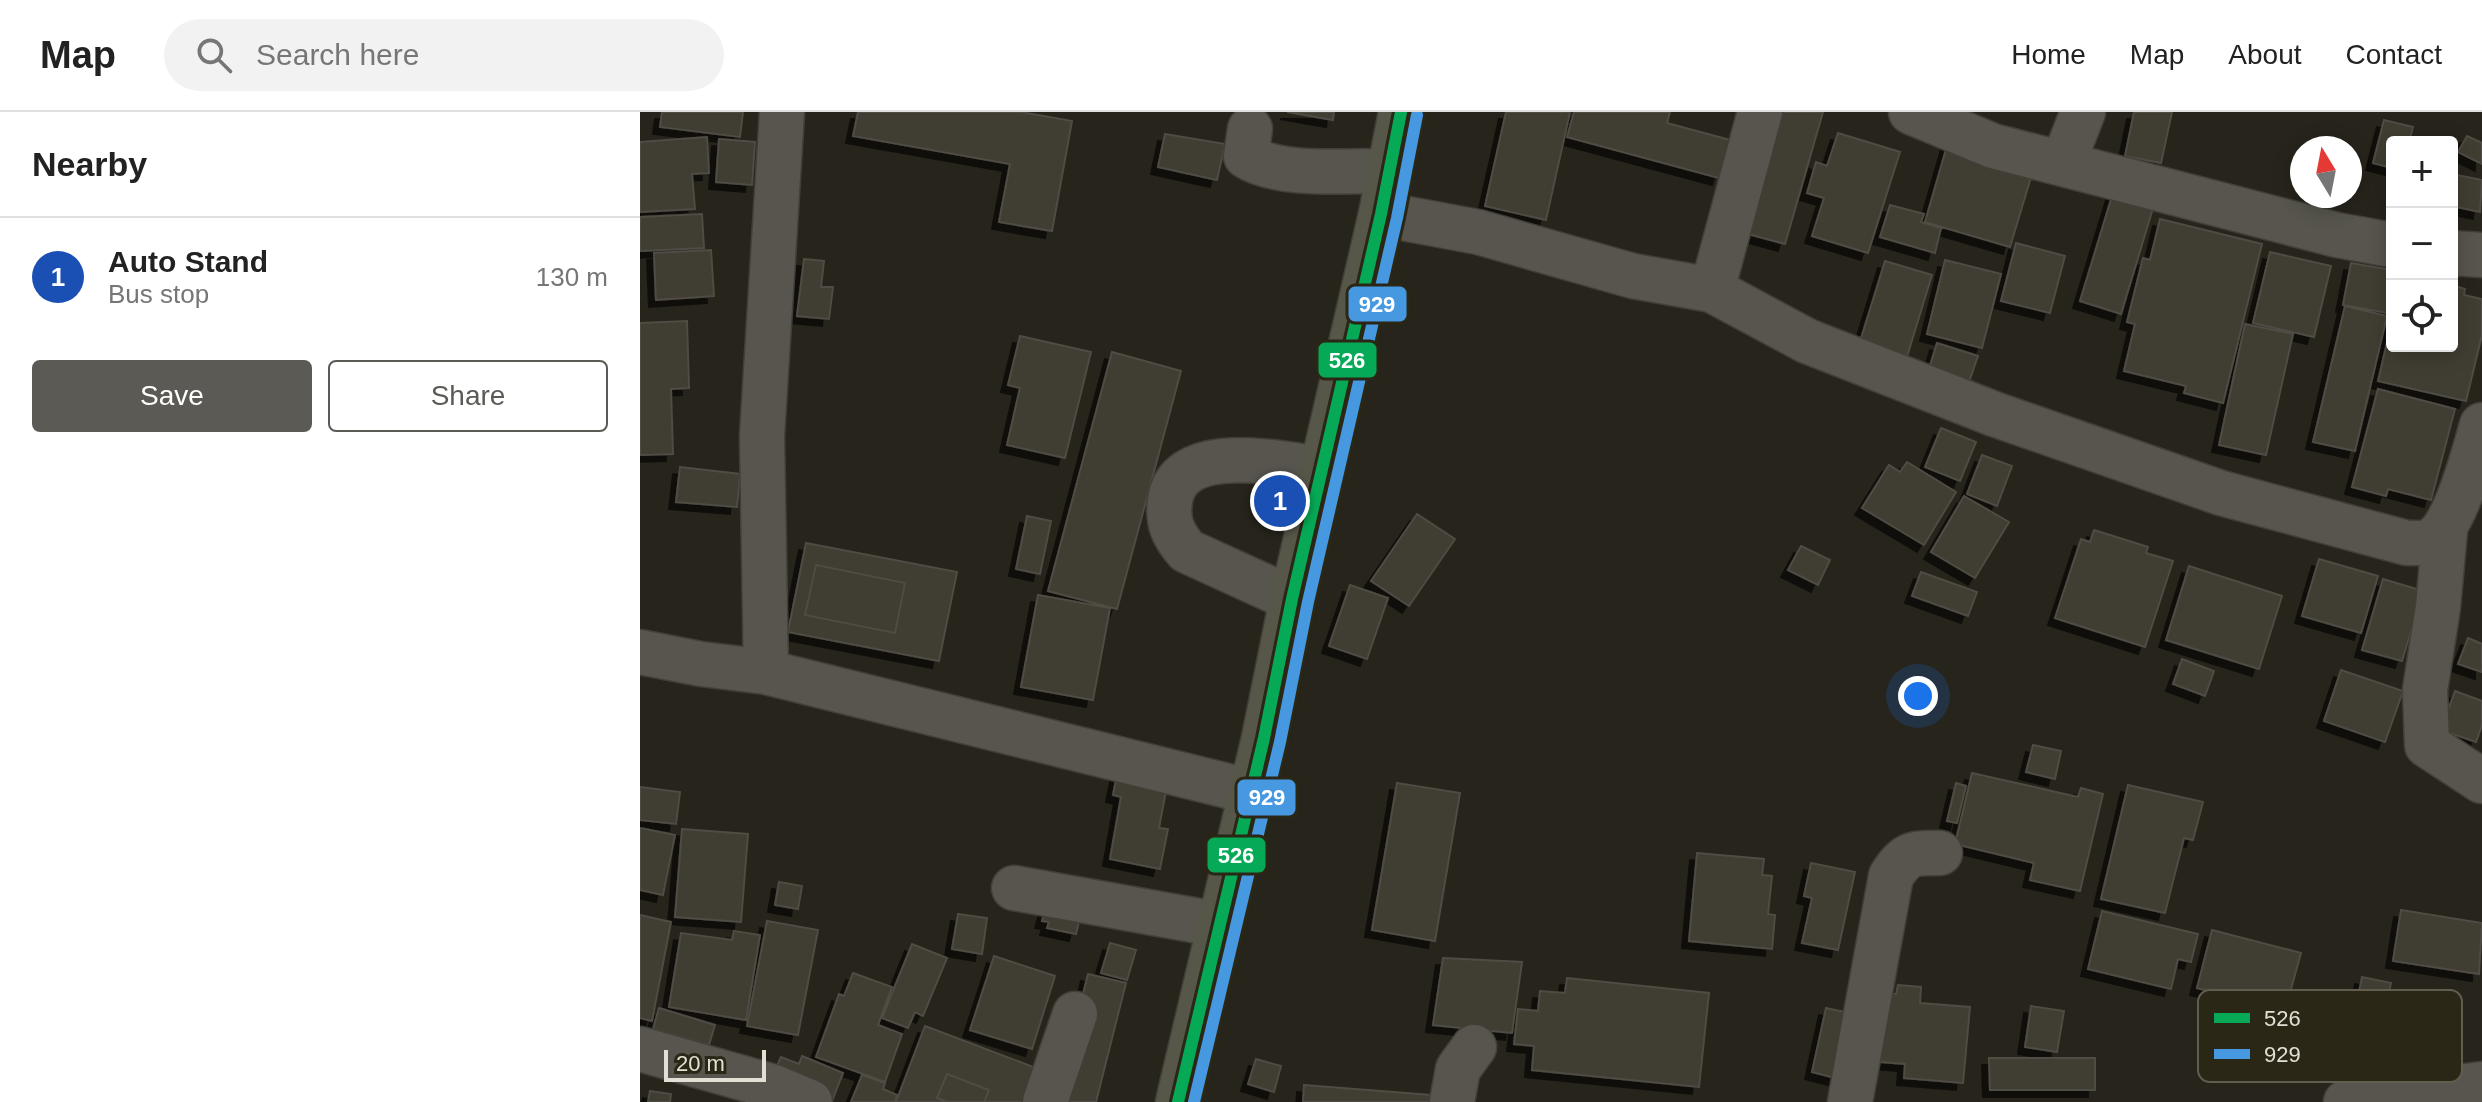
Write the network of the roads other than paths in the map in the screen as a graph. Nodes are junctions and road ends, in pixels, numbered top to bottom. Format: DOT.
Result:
graph roads {
  1 [pos="782,112"];
  2 [pos="1401,112"];
  3 [pos="1760,112"];
  4 [pos="1911,112"];
  5 [pos="2083,112"];
  6 [pos="1250,129"];
  7 [pos="2063,163"];
  8 [pos="1390,171"];
  9 [pos="1381,214"];
  10 [pos="2386,244"];
  11 [pos="2458,253"];
  12 [pos="2482,255"];
  13 [pos="1712,290"];
  14 [pos="2482,425"];
  15 [pos="1322,469"];
  16 [pos="2445,530"];
  17 [pos="1292,599"];
  18 [pos="640,652"];
  19 [pos="766,672"];
  20 [pos="2482,781"];
  21 [pos="1252,792"];
  22 [pos="1940,853"];
  23 [pos="1014,888"];
  24 [pos="1221,925"];
  25 [pos="1075,1014"];
  26 [pos="1474,1047"];
  27 [pos="640,1049"];
  28 [pos="2482,1084"];
  29 [pos="2401,1098"];
  30 [pos="810,1102"];
  31 [pos="1045,1102"];
  32 [pos="1178,1102"];
  33 [pos="1452,1102"];
  34 [pos="1850,1102"];
  35 [pos="2346,1102"];
  1 -- 19 [label="street"];
  2 -- 8 [label="main road"];
  3 -- 13 [label="street"];
  4 -- 7 [label="street"];
  5 -- 7 [label="street"];
  6 -- 8 [label="street"];
  7 -- 10 [label="street"];
  8 -- 9 [label="main road"];
  9 -- 13 [label="street"];
  9 -- 15 [label="main road"];
  11 -- 12 [label="street"];
  13 -- 16 [label="street"];
  14 -- 16 [label="street"];
  15 -- 17 [label="main road"];
  15 -- 17 [label="street"];
  16 -- 20 [label="street"];
  17 -- 21 [label="main road"];
  18 -- 19 [label="street"];
  19 -- 21 [label="street"];
  21 -- 24 [label="main road"];
  22 -- 34 [label="street"];
  23 -- 24 [label="street"];
  24 -- 32 [label="main road"];
  25 -- 31 [label="street"];
  26 -- 33 [label="street"];
  27 -- 30 [label="street"];
  28 -- 29 [label="street"];
  29 -- 35 [label="street"];
}
